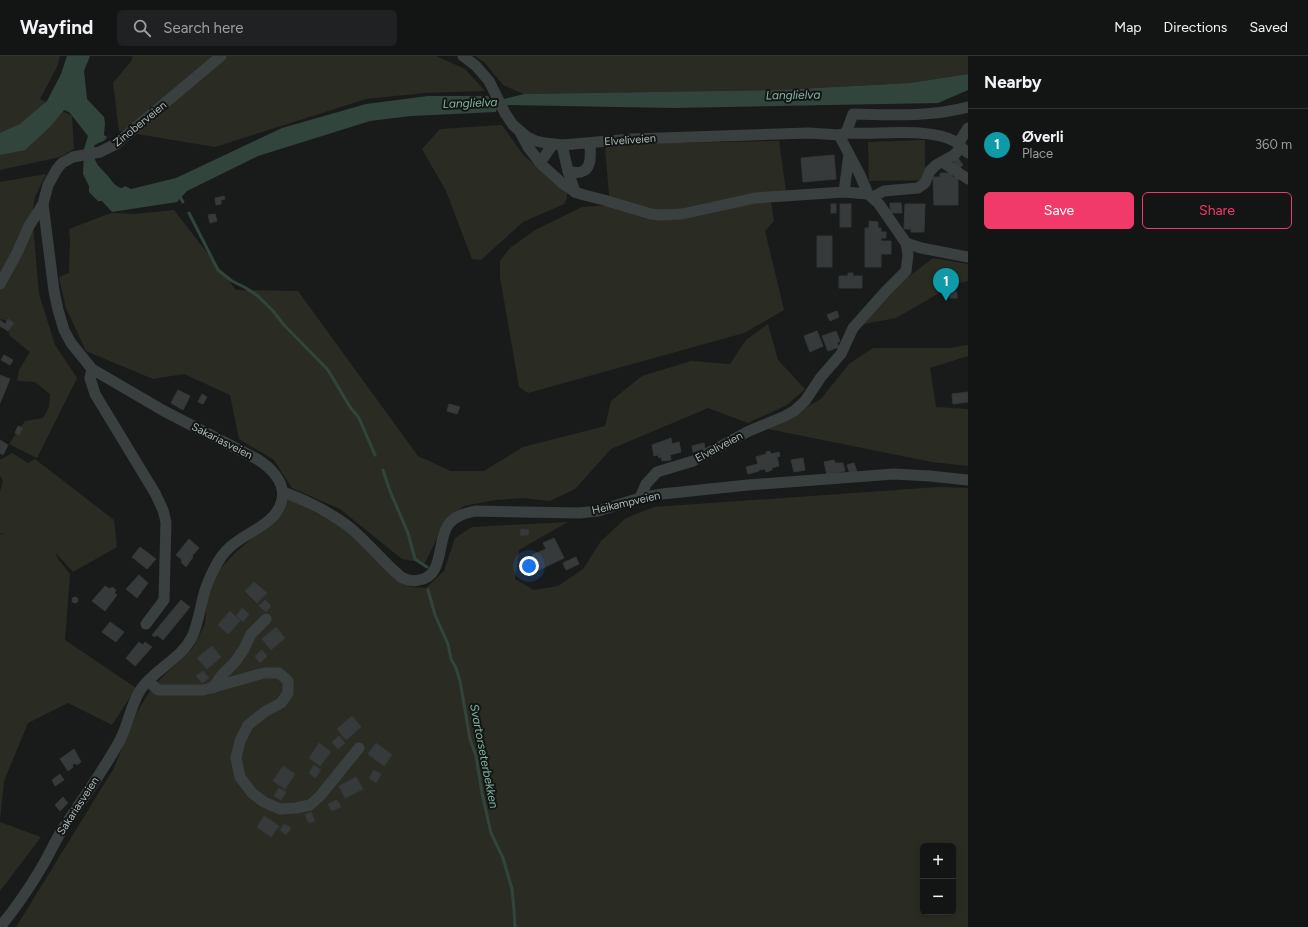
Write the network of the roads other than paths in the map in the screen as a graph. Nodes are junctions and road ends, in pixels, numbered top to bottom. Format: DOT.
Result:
graph roads {
  1 [pos="221,56"];
  2 [pos="462,56"];
  3 [pos="968,106"];
  4 [pos="968,128"];
  5 [pos="520,132"];
  6 [pos="842,134"];
  7 [pos="590,143"];
  8 [pos="558,145"];
  9 [pos="964,149"];
  10 [pos="849,154"];
  11 [pos="942,162"];
  12 [pos="540,163"];
  13 [pos="568,172"];
  14 [pos="968,179"];
  15 [pos="575,192"];
  16 [pos="844,192"];
  17 [pos="871,196"];
  18 [pos="43,204"];
  19 [pos="906,243"];
  20 [pos="968,256"];
  21 [pos="0,284"];
  22 [pos="92,369"];
  23 [pos="968,480"];
  24 [pos="283,492"];
  25 [pos="640,498"];
  26 [pos="266,619"];
  27 [pos="146,624"];
  28 [pos="148,681"];
  29 [pos="213,688"];
  30 [pos="359,748"];
  31 [pos="0,927"];
  1 -- 18 [label="street, Zinoberveien"];
  2 -- 5 [label="street, Elveliveien"];
  3 -- 6 [label="street"];
  4 -- 9 [label="street"];
  5 -- 8 [label="street, Elveliveien"];
  5 -- 12 [label="street"];
  6 -- 7 [label="street, Elveliveien"];
  6 -- 9 [label="street"];
  6 -- 10 [label="street, Elveliveien"];
  7 -- 8 [label="street, Elveliveien"];
  7 -- 13 [label="street"];
  8 -- 12 [label="street"];
  8 -- 13 [label="street"];
  9 -- 11 [label="street"];
  10 -- 16 [label="street"];
  10 -- 17 [label="street, Elveliveien"];
  11 -- 14 [label="street"];
  11 -- 17 [label="street"];
  12 -- 15 [label="street"];
  13 -- 15 [label="street"];
  15 -- 16 [label="street"];
  16 -- 17 [label="street"];
  17 -- 19 [label="street, Elveliveien"];
  18 -- 21 [label="street, Zinoberveien"];
  18 -- 22 [label="street, Sakariasveien"];
  19 -- 20 [label="street"];
  19 -- 25 [label="street, Elveliveien"];
  22 -- 24 [label="street, Sakariasveien"];
  22 -- 27 [label="street"];
  23 -- 25 [label="street, Heikampveien"];
  24 -- 25 [label="street, Heikampveien"];
  24 -- 28 [label="street, Sakariasveien"];
  26 -- 29 [label="street"];
  28 -- 29 [label="street"];
  28 -- 31 [label="street, Sakariasveien"];
  29 -- 30 [label="street"];
}
